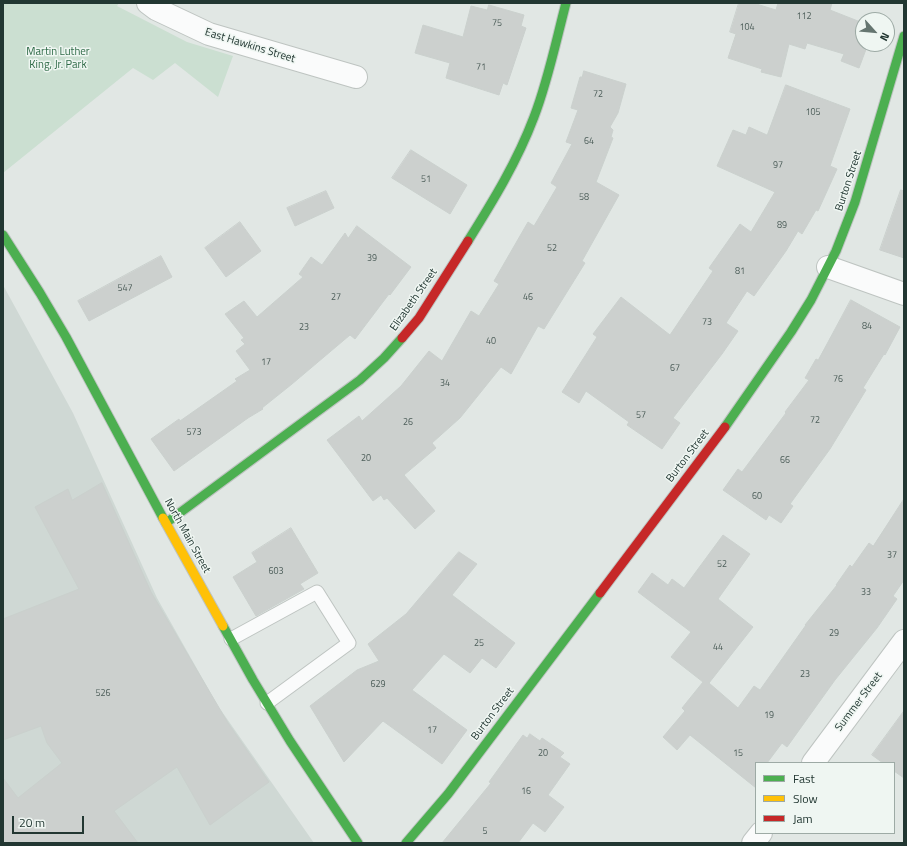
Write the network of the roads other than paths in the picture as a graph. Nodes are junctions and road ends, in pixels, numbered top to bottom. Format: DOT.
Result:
graph roads {
  1 [pos="148,3"];
  2 [pos="566,3"];
  3 [pos="904,36"];
  4 [pos="356,77"];
  5 [pos="3,235"];
  6 [pos="828,266"];
  7 [pos="904,294"];
  8 [pos="166,523"];
  9 [pos="231,639"];
  10 [pos="904,641"];
  11 [pos="267,703"];
  12 [pos="814,762"];
  13 [pos="760,834"];
  14 [pos="358,843"];
  15 [pos="406,843"];
  16 [pos="753,843"];
  1 -- 4 [label="street, East Hawkins Street"];
  2 -- 8 [label="street, Elizabeth Street"];
  3 -- 6 [label="street, Burton Street"];
  5 -- 8 [label="street, North Main Street"];
  6 -- 7 [label="street"];
  6 -- 15 [label="street, Burton Street"];
  8 -- 9 [label="street, North Main Street"];
  9 -- 11 [label="street, North Main Street"];
  9 -- 11 [label="lane"];
  10 -- 12 [label="street, Summer Street"];
  11 -- 14 [label="street, North Main Street"];
  13 -- 16 [label="street"];
}
